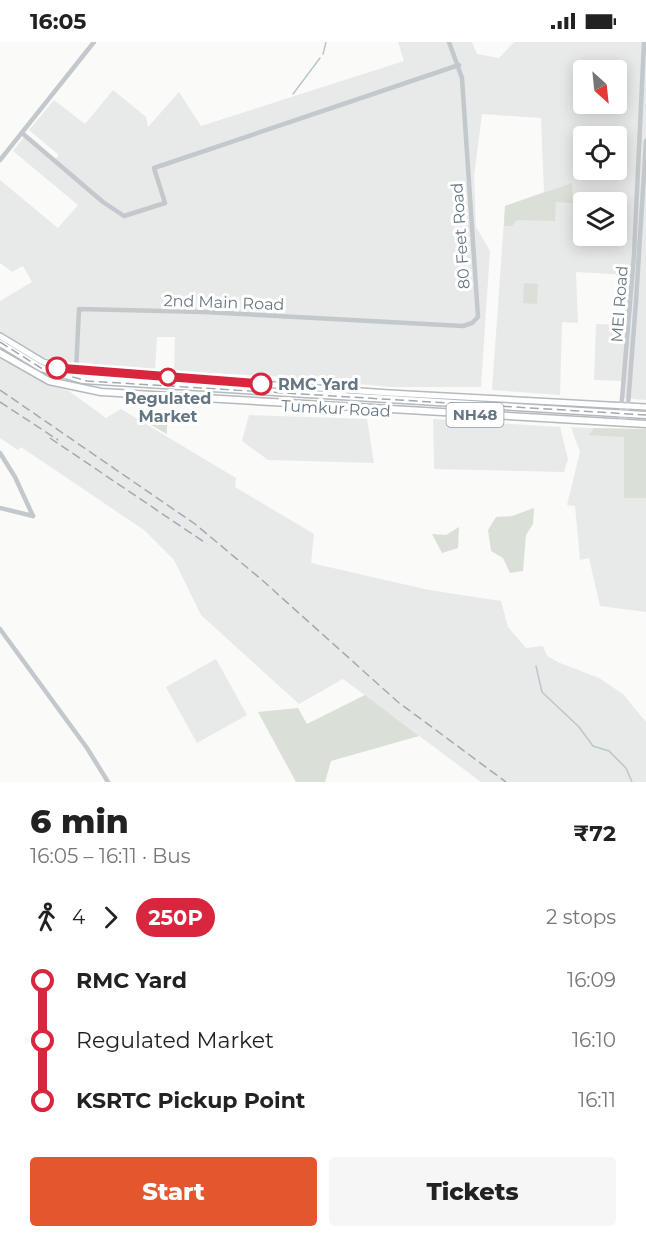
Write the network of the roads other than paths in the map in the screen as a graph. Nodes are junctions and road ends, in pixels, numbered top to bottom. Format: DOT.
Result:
graph roads {
  1 [pos="94,42"];
  2 [pos="449,42"];
  3 [pos="644,42"];
  4 [pos="459,65"];
  5 [pos="22,133"];
  6 [pos="646,141"];
  7 [pos="0,160"];
  8 [pos="368,322"];
  9 [pos="0,336"];
  10 [pos="0,343"];
  11 [pos="0,353"];
  12 [pos="52,369"];
  13 [pos="76,371"];
  14 [pos="625,405"];
  15 [pos="646,407"];
  16 [pos="624,414"];
  17 [pos="646,415"];
  18 [pos="621,423"];
  19 [pos="646,424"];
  20 [pos="0,453"];
  21 [pos="0,508"];
  22 [pos="0,629"];
  23 [pos="108,782"];
  1 -- 5 [label="street"];
  2 -- 4 [label="street, 80 Feet Road"];
  3 -- 14 [label="street, MEI Road"];
  4 -- 5 [label="street"];
  4 -- 8 [label="street, 80 Feet Road"];
  5 -- 7 [label="street"];
  6 -- 14 [label="street, MEI Road"];
  8 -- 13 [label="street, 2nd Main Road"];
  9 -- 12 [label="main road"];
  10 -- 12 [label="highway, Tumkur Road / NH48"];
  11 -- 18 [label="highway, Tumkur Road / NH48"];
  12 -- 13 [label="main road"];
  12 -- 16 [label="highway, Tumkur Road / NH48"];
  13 -- 14 [label="main road"];
  14 -- 15 [label="main road"];
  14 -- 16 [label="street, MEI Road"];
  16 -- 17 [label="highway, Tumkur Road / NH48"];
  16 -- 18 [label="street, MEI Road"];
  18 -- 19 [label="highway, Tumkur Road / NH48"];
  20 -- 21 [label="street"];
  22 -- 23 [label="street"];
}
